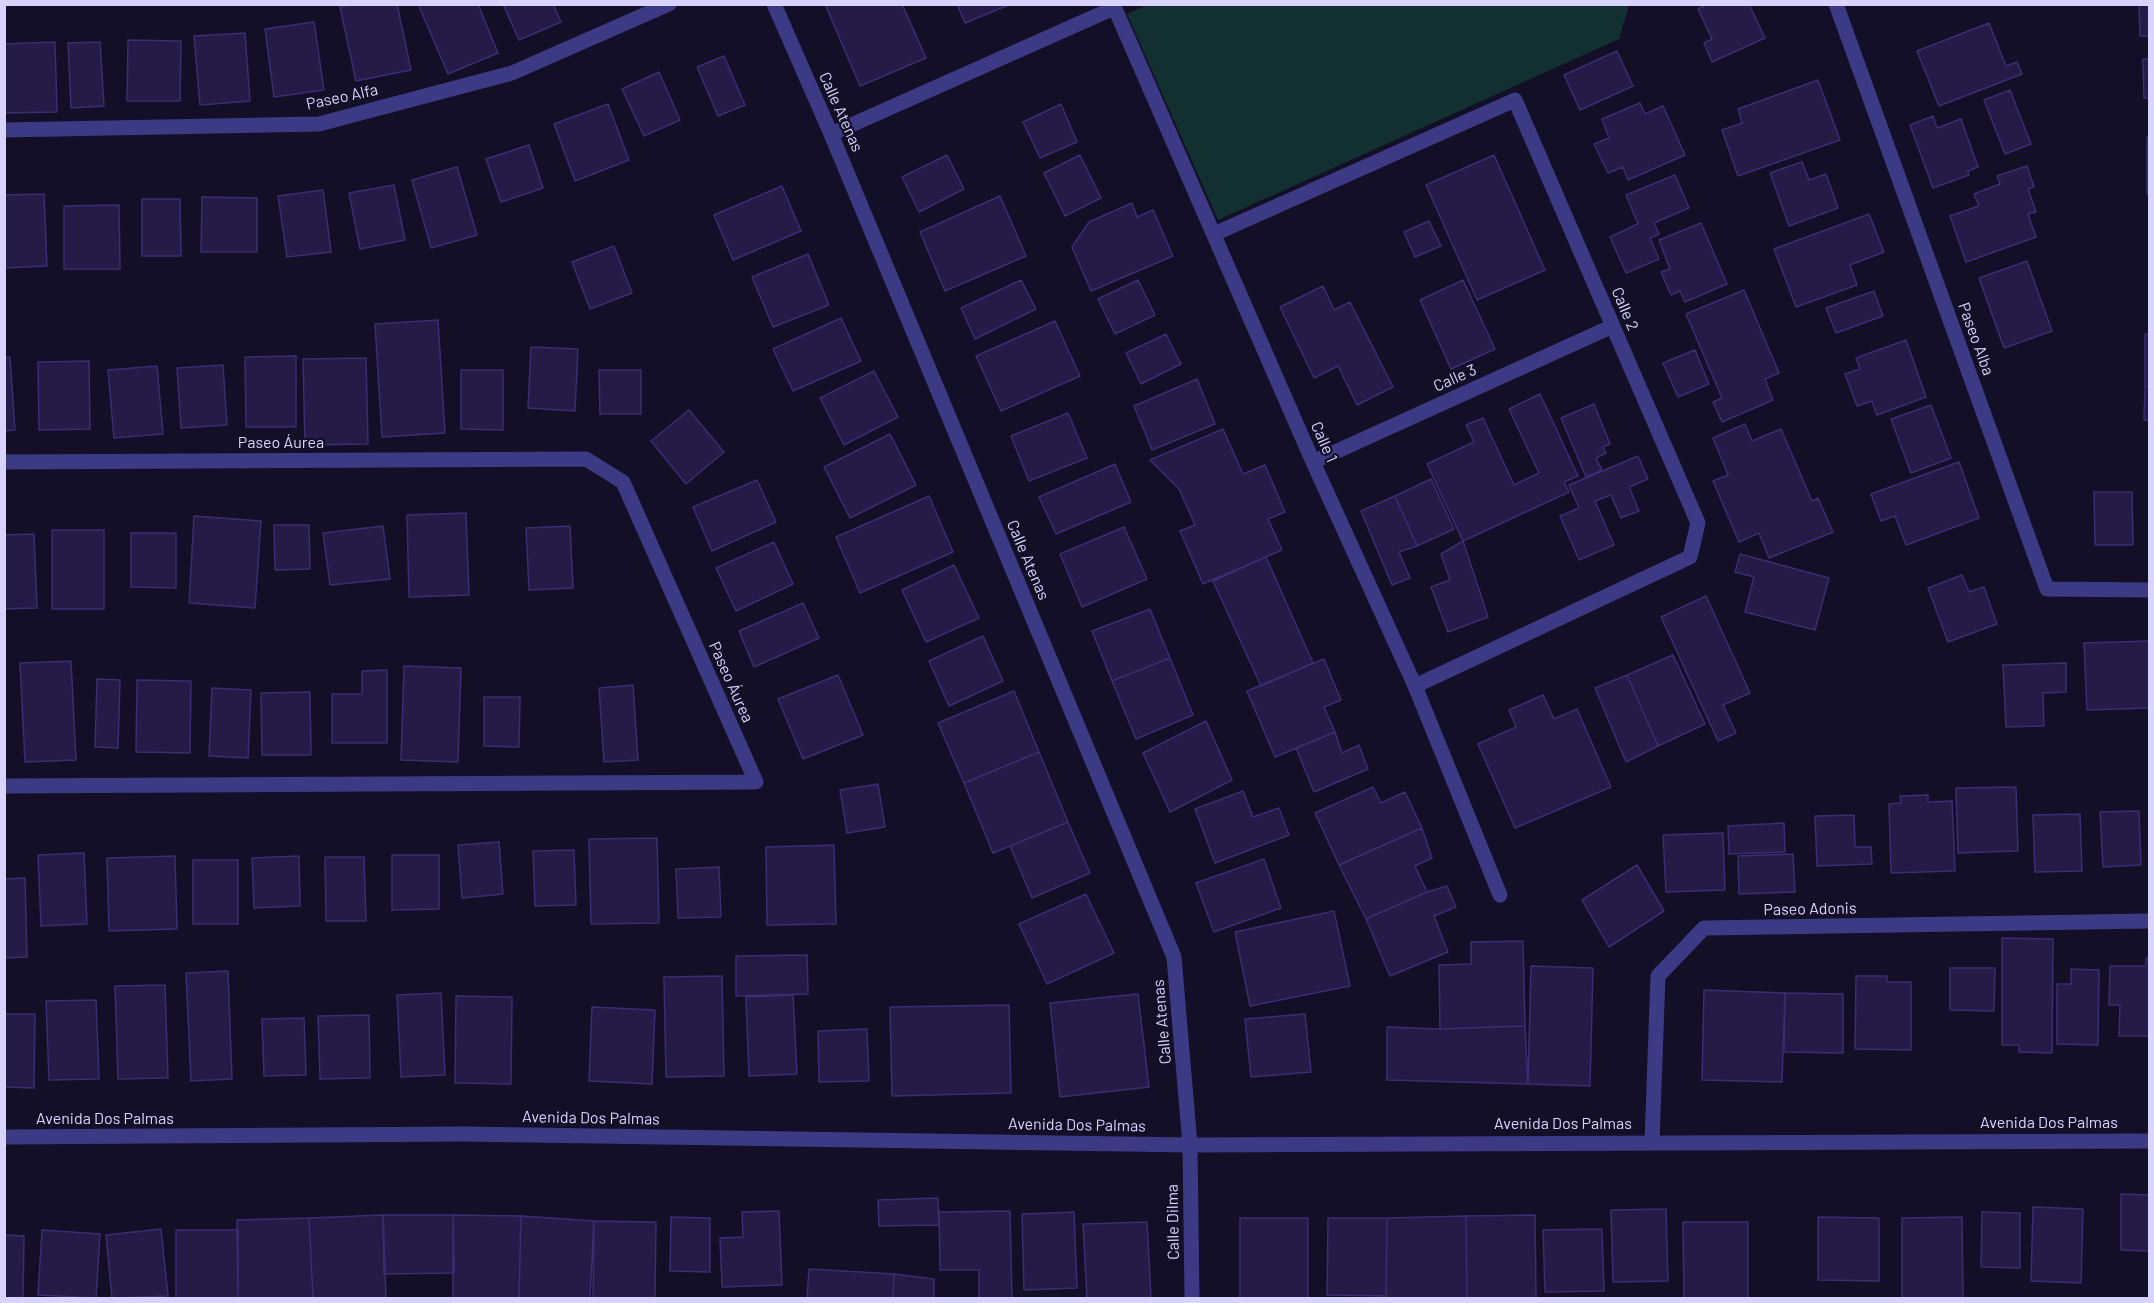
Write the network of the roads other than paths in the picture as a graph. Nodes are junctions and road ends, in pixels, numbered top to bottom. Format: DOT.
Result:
graph roads {
  1 [pos="669,4"];
  2 [pos="774,4"];
  3 [pos="1836,4"];
  4 [pos="1113,6"];
  5 [pos="4,130"];
  6 [pos="831,134"];
  7 [pos="1214,234"];
  8 [pos="1613,327"];
  9 [pos="4,462"];
  10 [pos="1313,462"];
  11 [pos="2150,590"];
  12 [pos="1415,686"];
  13 [pos="4,786"];
  14 [pos="1500,895"];
  15 [pos="2150,921"];
  16 [pos="4,1137"];
  17 [pos="2150,1141"];
  18 [pos="1652,1142"];
  19 [pos="1190,1145"];
  20 [pos="1192,1299"];
  1 -- 5 [label="street, Paseo Alfa"];
  2 -- 6 [label="street, Calle Atenas"];
  3 -- 11 [label="street, Paseo Alba"];
  4 -- 6 [label="street"];
  4 -- 7 [label="street, Calle 1"];
  6 -- 19 [label="street, Calle Atenas"];
  7 -- 8 [label="street, Calle 2"];
  7 -- 10 [label="street, Calle 1"];
  8 -- 10 [label="street, Calle 3"];
  8 -- 12 [label="street, Calle 2"];
  9 -- 13 [label="street, Paseo Áurea"];
  10 -- 12 [label="street, Calle 1"];
  12 -- 14 [label="street, Calle 1"];
  15 -- 18 [label="street, Paseo Adonis"];
  16 -- 19 [label="street, Avenida Dos Palmas"];
  17 -- 18 [label="street, Avenida Dos Palmas"];
  18 -- 19 [label="street, Avenida Dos Palmas"];
  19 -- 20 [label="street, Calle Dilma"];
}
